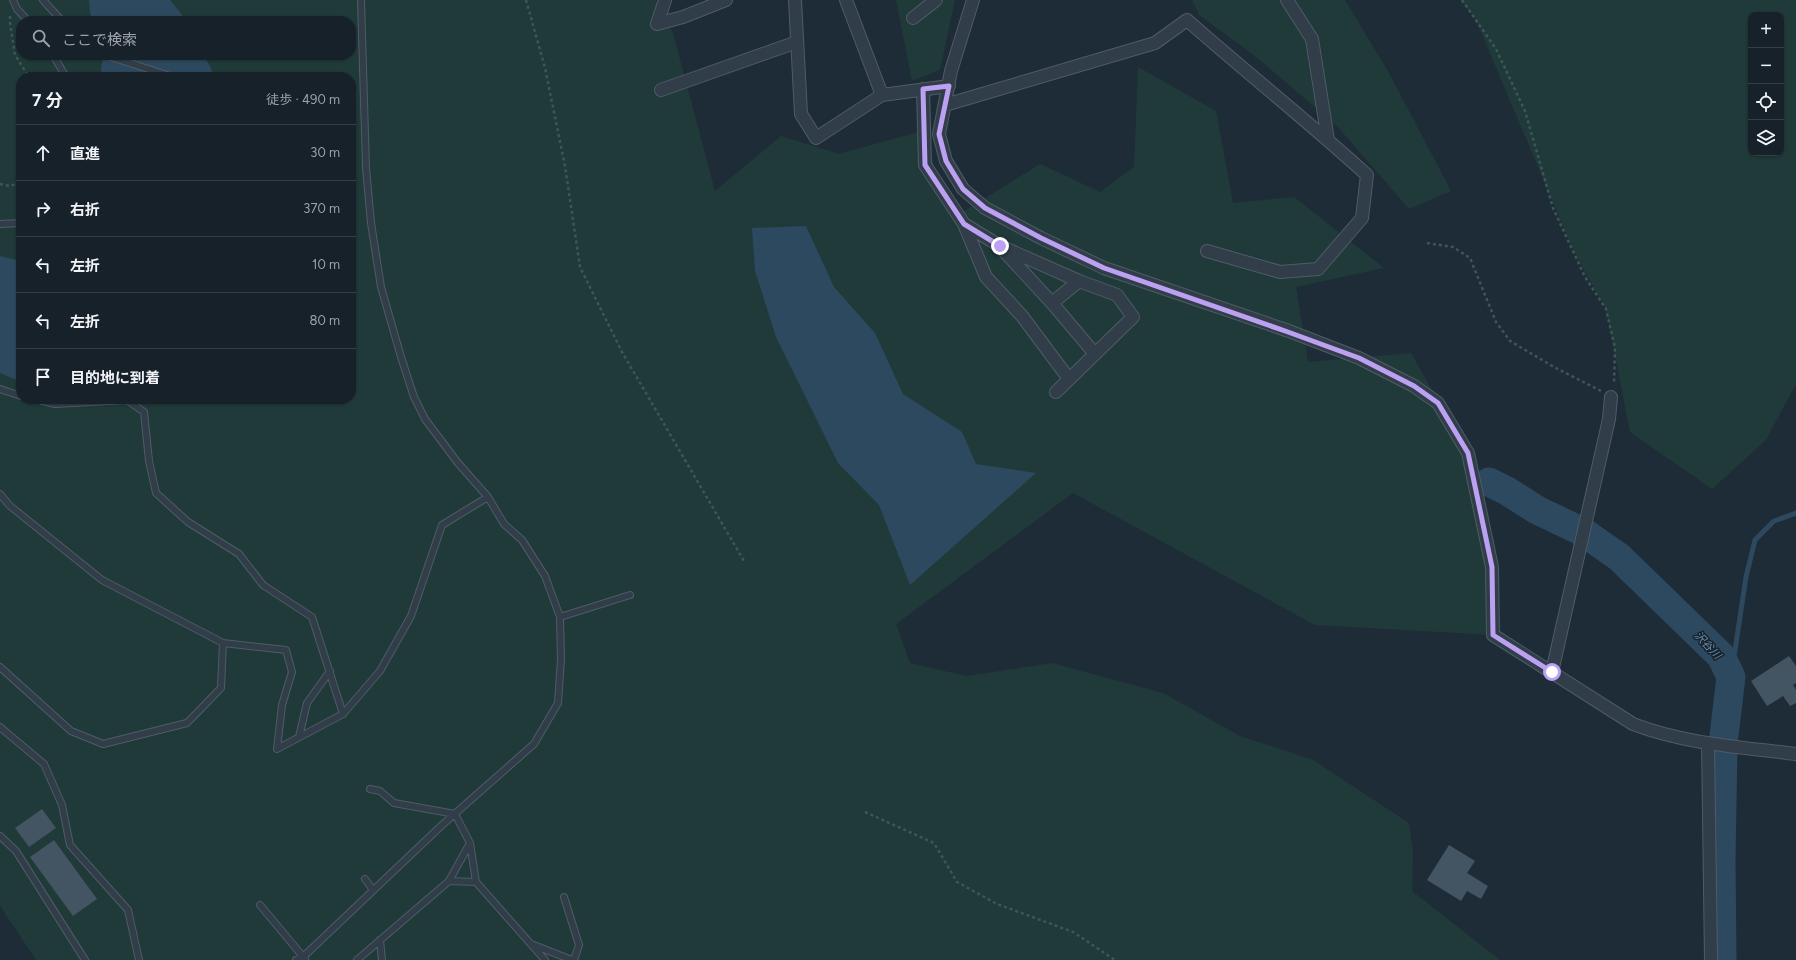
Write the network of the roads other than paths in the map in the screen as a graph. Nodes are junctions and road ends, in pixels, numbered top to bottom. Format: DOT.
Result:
graph roads {
  1 [pos="13,0"];
  2 [pos="42,0"];
  3 [pos="362,0"];
  4 [pos="665,0"];
  5 [pos="726,0"];
  6 [pos="795,0"];
  7 [pos="846,0"];
  8 [pos="936,0"];
  9 [pos="973,0"];
  10 [pos="1287,0"];
  11 [pos="23,16"];
  12 [pos="57,16"];
  13 [pos="913,18"];
  14 [pos="797,42"];
  15 [pos="56,60"];
  16 [pos="120,60"];
  17 [pos="63,72"];
  18 [pos="158,72"];
  19 [pos="949,86"];
  20 [pos="923,89"];
  21 [pos="661,90"];
  22 [pos="882,95"];
  23 [pos="945,105"];
  24 [pos="1328,140"];
  25 [pos="16,223"];
  26 [pos="0,224"];
  27 [pos="964,224"];
  28 [pos="1000,246"];
  29 [pos="1208,251"];
  30 [pos="1079,281"];
  31 [pos="1052,303"];
  32 [pos="1095,354"];
  33 [pos="1069,379"];
  34 [pos="0,389"];
  35 [pos="1056,392"];
  36 [pos="16,394"];
  37 [pos="1611,397"];
  38 [pos="133,404"];
  39 [pos="0,494"];
  40 [pos="488,497"];
  41 [pos="630,595"];
  42 [pos="560,617"];
  43 [pos="223,643"];
  44 [pos="0,667"];
  45 [pos="330,672"];
  46 [pos="1552,672"];
  47 [pos="343,714"];
  48 [pos="0,727"];
  49 [pos="299,737"];
  50 [pos="1708,743"];
  51 [pos="1796,754"];
  52 [pos="370,789"];
  53 [pos="455,814"];
  54 [pos="0,836"];
  55 [pos="470,843"];
  56 [pos="365,879"];
  57 [pos="450,881"];
  58 [pos="476,882"];
  59 [pos="374,890"];
  60 [pos="564,897"];
  61 [pos="260,905"];
  62 [pos="380,940"];
  63 [pos="528,943"];
  64 [pos="304,958"];
  65 [pos="85,960"];
  66 [pos="139,960"];
  67 [pos="296,960"];
  68 [pos="357,960"];
  69 [pos="382,960"];
  70 [pos="545,960"];
  71 [pos="573,960"];
  72 [pos="1711,960"];
  1 -- 11 [label="lane"];
  2 -- 12 [label="lane"];
  3 -- 40 [label="lane"];
  4 -- 5 [label="street"];
  6 -- 14 [label="street"];
  7 -- 22 [label="street"];
  8 -- 13 [label="street"];
  9 -- 19 [label="street"];
  10 -- 24 [label="street"];
  14 -- 21 [label="street"];
  14 -- 22 [label="street"];
  15 -- 17 [label="lane"];
  16 -- 18 [label="lane"];
  19 -- 20 [label="street"];
  19 -- 23 [label="street"];
  20 -- 22 [label="street"];
  20 -- 27 [label="street"];
  23 -- 24 [label="street"];
  23 -- 46 [label="street"];
  24 -- 29 [label="street"];
  25 -- 26 [label="lane"];
  27 -- 28 [label="street"];
  27 -- 33 [label="street"];
  28 -- 30 [label="street"];
  28 -- 31 [label="street"];
  30 -- 31 [label="street"];
  30 -- 32 [label="street"];
  31 -- 32 [label="street"];
  32 -- 33 [label="street"];
  33 -- 35 [label="street"];
  34 -- 36 [label="lane"];
  37 -- 46 [label="street"];
  38 -- 45 [label="lane"];
  39 -- 43 [label="lane"];
  40 -- 42 [label="lane"];
  40 -- 47 [label="lane"];
  41 -- 42 [label="lane"];
  42 -- 53 [label="lane"];
  43 -- 44 [label="lane"];
  43 -- 49 [label="lane"];
  45 -- 47 [label="lane"];
  45 -- 49 [label="lane"];
  46 -- 50 [label="street"];
  47 -- 49 [label="lane"];
  48 -- 66 [label="lane"];
  50 -- 51 [label="street"];
  50 -- 72 [label="street"];
  52 -- 53 [label="lane"];
  53 -- 55 [label="lane"];
  53 -- 59 [label="lane"];
  54 -- 65 [label="lane"];
  55 -- 57 [label="lane"];
  55 -- 58 [label="lane"];
  56 -- 59 [label="lane"];
  57 -- 58 [label="lane"];
  57 -- 62 [label="lane"];
  58 -- 63 [label="lane"];
  59 -- 64 [label="lane"];
  60 -- 71 [label="lane"];
  61 -- 64 [label="lane"];
  62 -- 68 [label="lane"];
  62 -- 69 [label="lane"];
  63 -- 70 [label="lane"];
  63 -- 71 [label="lane"];
  64 -- 67 [label="lane"];
}
